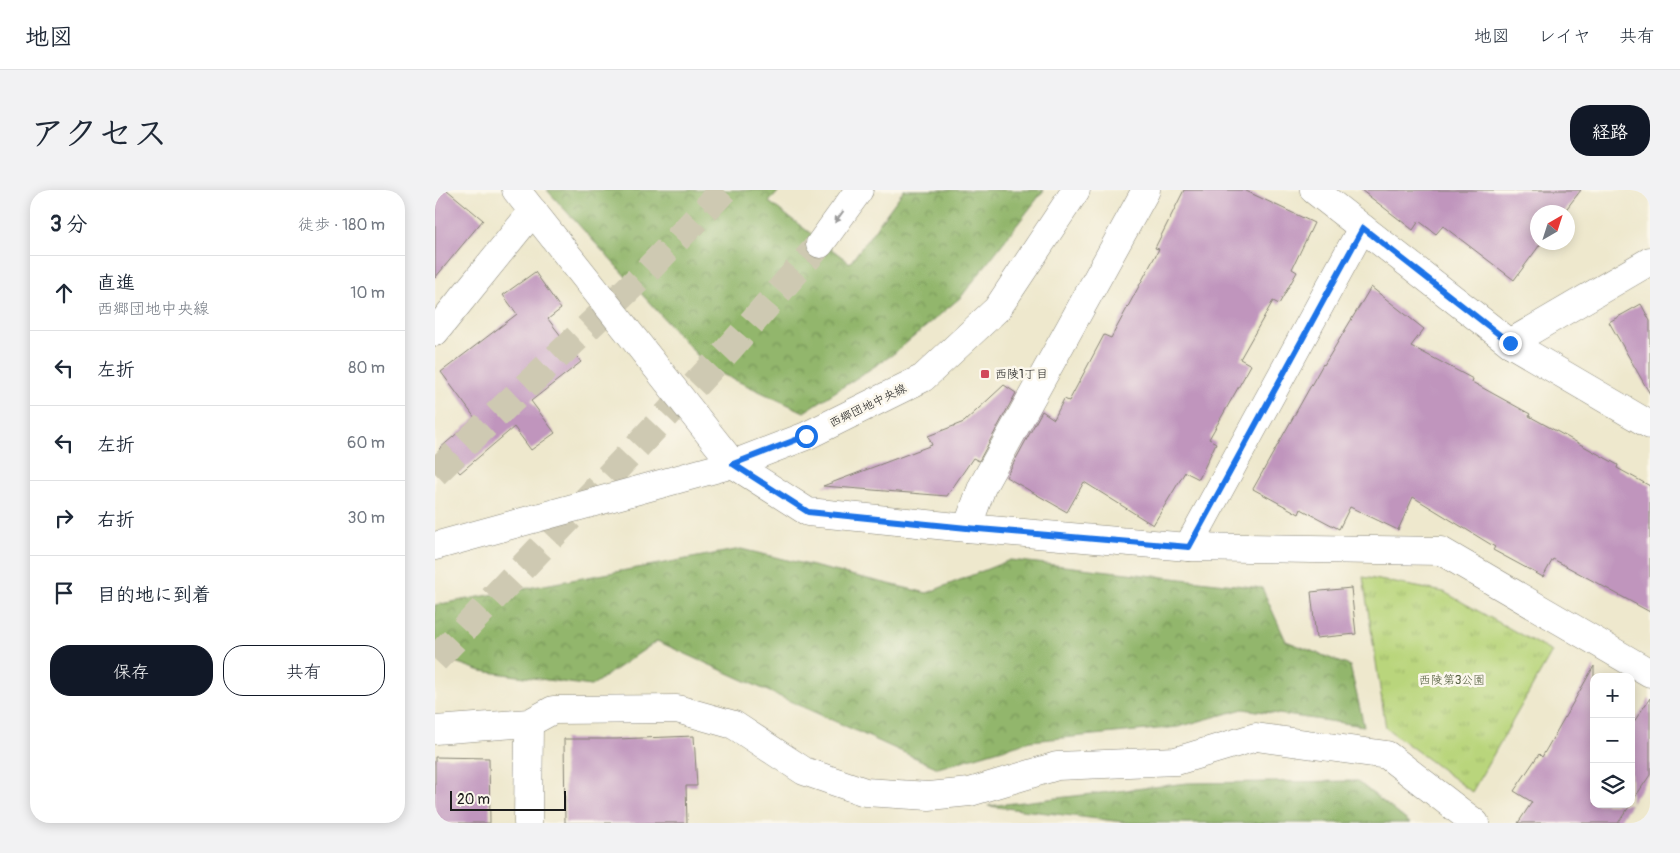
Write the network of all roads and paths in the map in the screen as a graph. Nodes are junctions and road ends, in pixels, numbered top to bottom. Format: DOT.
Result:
graph roads {
  1 [pos="516,190"];
  2 [pos="859,190"];
  3 [pos="1076,190"];
  4 [pos="1146,190"];
  5 [pos="1314,190"];
  6 [pos="533,211"];
  7 [pos="1363,228"];
  8 [pos="820,244"];
  9 [pos="1650,260"];
  10 [pos="435,332"];
  11 [pos="1510,343"];
  12 [pos="1650,425"];
  13 [pos="733,464"];
  14 [pos="967,528"];
  15 [pos="435,546"];
  16 [pos="1189,547"];
  17 [pos="1650,673"];
  18 [pos="529,723"];
  19 [pos="435,730"];
  20 [pos="528,823"];
  21 [pos="1475,823"];
  1 -- 6 [label="main road"];
  2 -- 8 [label="main road, one-way"];
  3 -- 13 [label="main road, 西郷団地中央線"];
  4 -- 14 [label="main road"];
  5 -- 7 [label="main road"];
  6 -- 10 [label="main road"];
  6 -- 13 [label="main road"];
  7 -- 11 [label="main road"];
  7 -- 16 [label="main road"];
  9 -- 11 [label="main road"];
  11 -- 12 [label="main road"];
  13 -- 14 [label="main road"];
  13 -- 15 [label="main road, 西郷団地中央線"];
  14 -- 16 [label="main road"];
  16 -- 17 [label="main road"];
  18 -- 19 [label="main road"];
  18 -- 20 [label="main road"];
  18 -- 21 [label="main road"];
}
